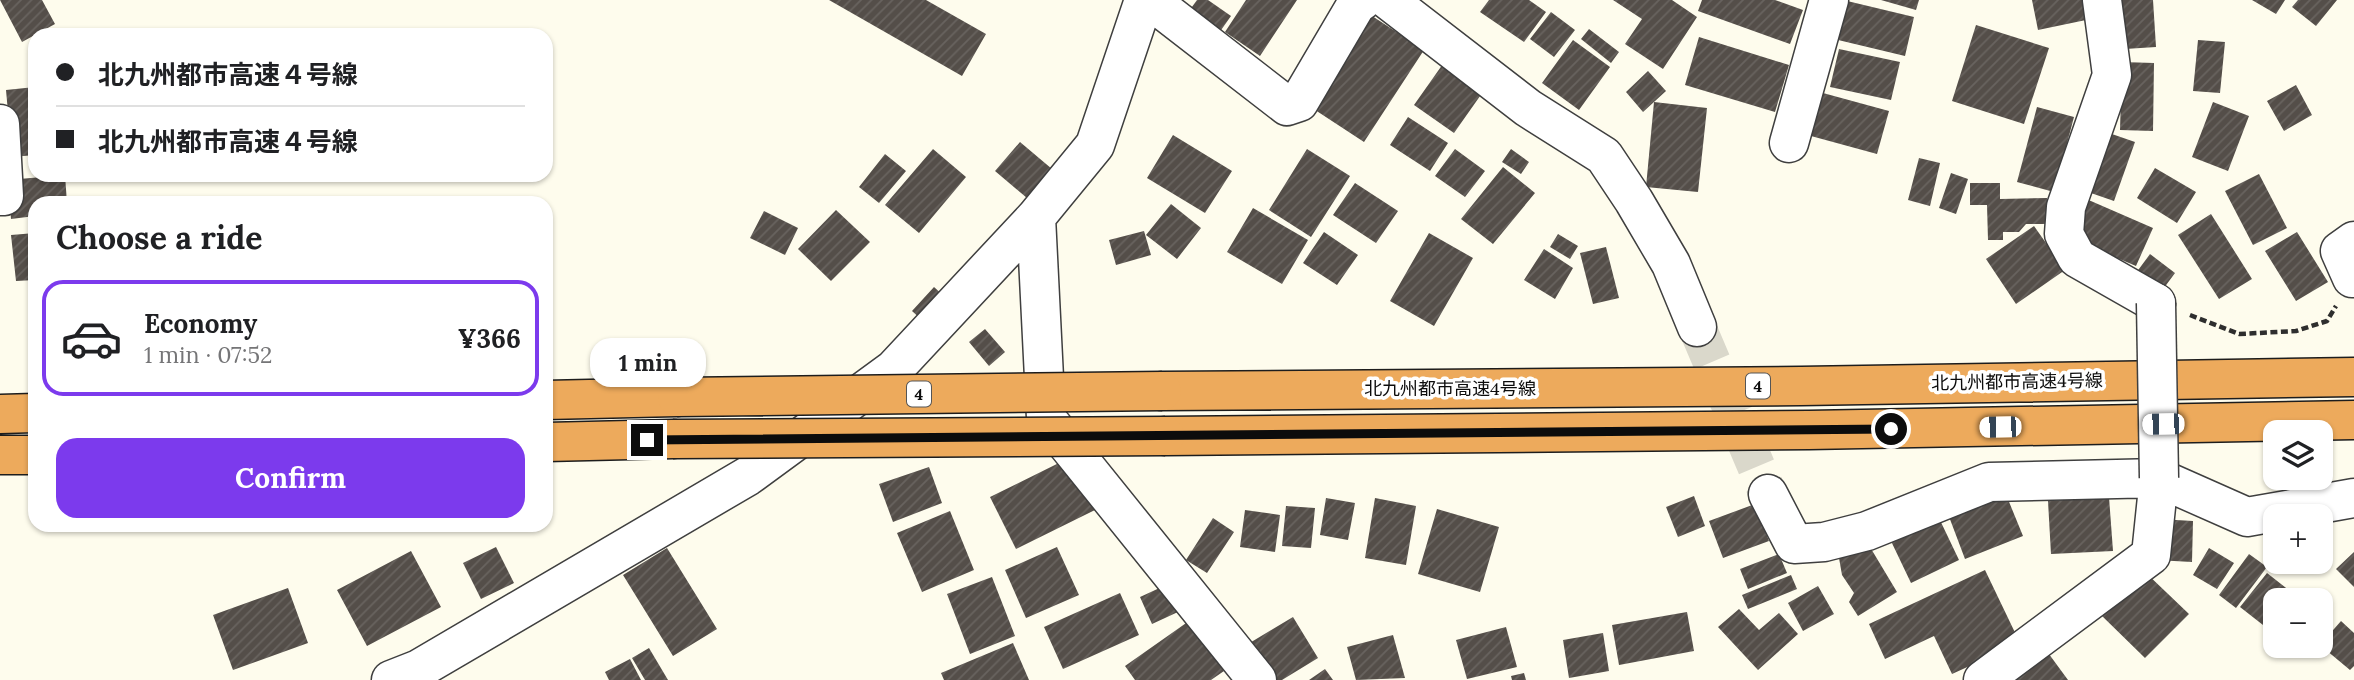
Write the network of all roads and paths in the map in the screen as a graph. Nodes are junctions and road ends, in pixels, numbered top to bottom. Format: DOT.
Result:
graph roads {
  1 [pos="1144,0"];
  2 [pos="1150,0"];
  3 [pos="1363,0"];
  4 [pos="1388,0"];
  5 [pos="1829,0"];
  6 [pos="2102,0"];
  7 [pos="0,124"];
  8 [pos="1789,143"];
  9 [pos="0,196"];
  10 [pos="1036,217"];
  11 [pos="2353,260"];
  12 [pos="2157,303"];
  13 [pos="1697,327"];
  14 [pos="2354,377"];
  15 [pos="553,400"];
  16 [pos="28,413"];
  17 [pos="0,414"];
  18 [pos="2354,420"];
  19 [pos="553,442"];
  20 [pos="28,455"];
  21 [pos="0,456"];
  22 [pos="2159,478"];
  23 [pos="1768,495"];
  24 [pos="2354,498"];
  25 [pos="411,676"];
  26 [pos="1253,679"];
  27 [pos="1983,680"];
  1 -- 10 [label="street"];
  2 -- 3 [label="street"];
  4 -- 13 [label="street"];
  5 -- 8 [label="street"];
  6 -- 12 [label="street"];
  7 -- 9 [label="street"];
  10 -- 25 [label="street"];
  10 -- 26 [label="street"];
  11 -- 12 [label="path"];
  12 -- 22 [label="street, bridge"];
  14 -- 15 [label="highway, 北九州都市高速4号線 / 4, bridge"];
  16 -- 17 [label="highway"];
  18 -- 19 [label="highway, bridge"];
  20 -- 21 [label="highway"];
  22 -- 23 [label="street"];
  22 -- 24 [label="street"];
  22 -- 27 [label="street"];
}
